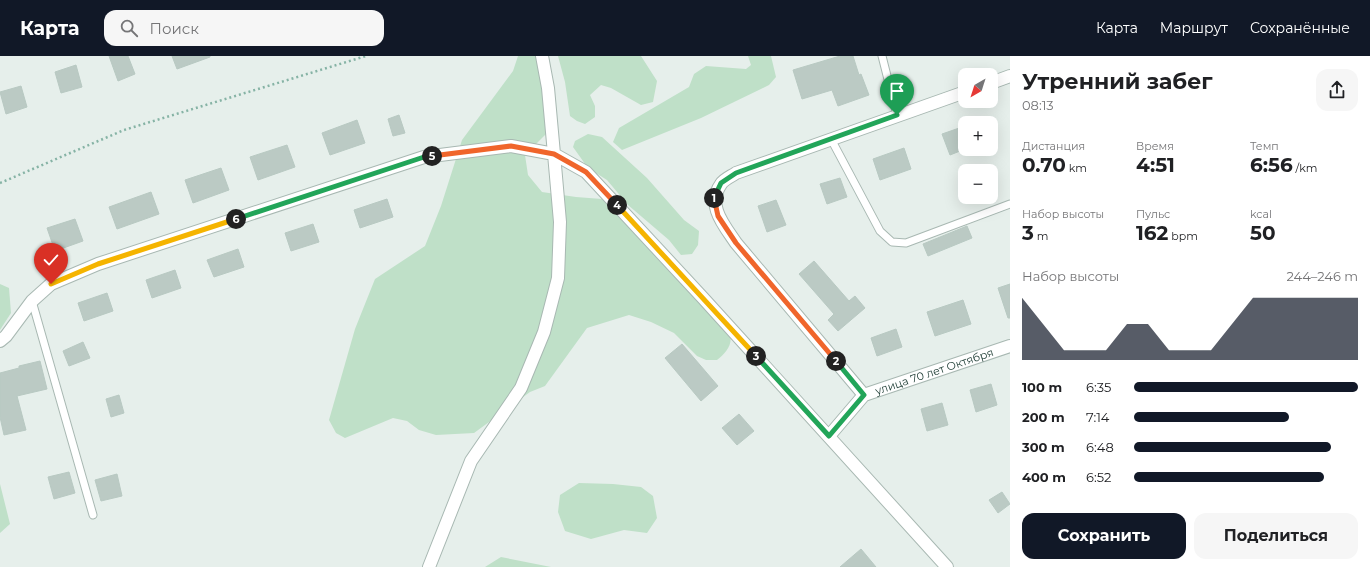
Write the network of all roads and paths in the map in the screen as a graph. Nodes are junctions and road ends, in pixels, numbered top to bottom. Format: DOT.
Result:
graph roads {
  1 [pos="366,56"];
  2 [pos="542,56"];
  3 [pos="882,56"];
  4 [pos="1010,76"];
  5 [pos="998,80"];
  6 [pos="958,94"];
  7 [pos="897,115"];
  8 [pos="831,139"];
  9 [pos="554,154"];
  10 [pos="0,183"];
  11 [pos="1010,204"];
  12 [pos="32,301"];
  13 [pos="0,342"];
  14 [pos="1010,346"];
  15 [pos="864,395"];
  16 [pos="829,436"];
  17 [pos="93,515"];
  18 [pos="429,567"];
  19 [pos="947,567"];
  1 -- 10 [label="path"];
  2 -- 9 [label="street"];
  3 -- 7 [label="lane"];
  4 -- 5 [label="street"];
  6 -- 7 [label="street"];
  7 -- 8 [label="street"];
  8 -- 11 [label="lane"];
  8 -- 15 [label="street"];
  9 -- 12 [label="street"];
  9 -- 16 [label="street"];
  9 -- 18 [label="street"];
  12 -- 13 [label="street"];
  12 -- 17 [label="lane"];
  14 -- 15 [label="street, улица 70 лет Октября"];
  15 -- 16 [label="street, улица 70 лет Октября"];
  16 -- 19 [label="street"];
}
